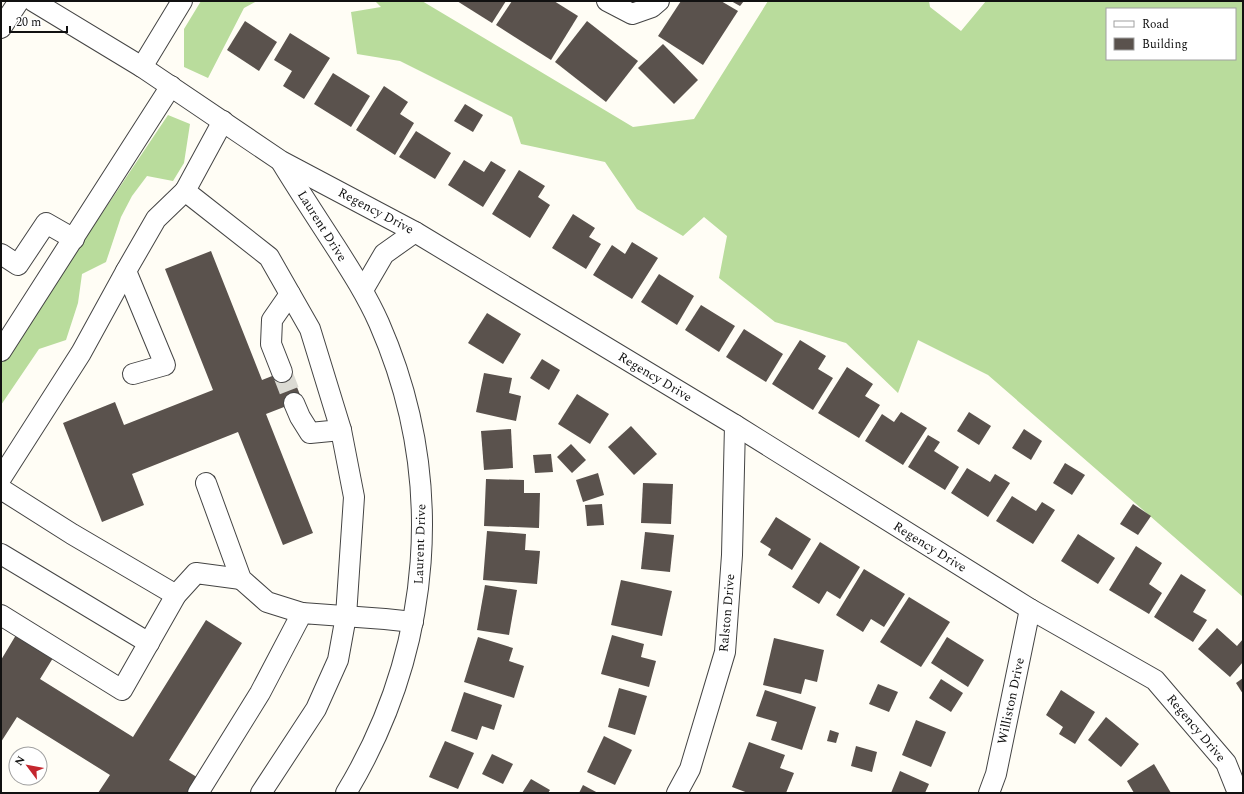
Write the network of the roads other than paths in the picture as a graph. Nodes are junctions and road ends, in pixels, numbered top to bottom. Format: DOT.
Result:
graph roads {
  1 [pos="19,1"];
  2 [pos="33,1"];
  3 [pos="182,1"];
  4 [pos="607,1"];
  5 [pos="658,1"];
  6 [pos="1,28"];
  7 [pos="142,67"];
  8 [pos="171,86"];
  9 [pos="223,122"];
  10 [pos="280,161"];
  11 [pos="185,191"];
  12 [pos="415,232"];
  13 [pos="74,239"];
  14 [pos="1,254"];
  15 [pos="126,271"];
  16 [pos="363,290"];
  17 [pos="290,294"];
  18 [pos="8,327"];
  19 [pos="1,351"];
  20 [pos="282,372"];
  21 [pos="133,374"];
  22 [pos="294,403"];
  23 [pos="735,425"];
  24 [pos="341,430"];
  25 [pos="1,478"];
  26 [pos="206,483"];
  27 [pos="1,489"];
  28 [pos="1,554"];
  29 [pos="241,579"];
  30 [pos="176,595"];
  31 [pos="1030,609"];
  32 [pos="302,613"];
  33 [pos="1,615"];
  34 [pos="346,616"];
  35 [pos="413,622"];
  36 [pos="149,643"];
  37 [pos="198,793"];
  38 [pos="261,793"];
  39 [pos="346,793"];
  40 [pos="677,793"];
  41 [pos="989,793"];
  42 [pos="1238,793"];
  1 -- 6 [label="street"];
  2 -- 7 [label="street, Regency Drive"];
  3 -- 7 [label="street"];
  4 -- 5 [label="street"];
  7 -- 8 [label="street, Regency Drive"];
  8 -- 9 [label="street, Regency Drive"];
  8 -- 13 [label="street"];
  9 -- 10 [label="street, Regency Drive"];
  9 -- 11 [label="street"];
  10 -- 12 [label="street, Regency Drive"];
  10 -- 16 [label="street, Laurent Drive"];
  11 -- 15 [label="street"];
  11 -- 17 [label="street"];
  12 -- 16 [label="street"];
  12 -- 23 [label="street, Regency Drive"];
  13 -- 14 [label="street"];
  13 -- 18 [label="street"];
  15 -- 21 [label="street"];
  15 -- 25 [label="street"];
  16 -- 35 [label="street, Laurent Drive"];
  17 -- 20 [label="street"];
  17 -- 24 [label="street"];
  18 -- 19 [label="street"];
  22 -- 24 [label="street"];
  23 -- 31 [label="street, Regency Drive"];
  23 -- 40 [label="street, Ralston Drive"];
  24 -- 34 [label="street"];
  26 -- 29 [label="street"];
  27 -- 30 [label="street"];
  28 -- 36 [label="street"];
  29 -- 30 [label="street"];
  29 -- 32 [label="street"];
  30 -- 36 [label="street"];
  31 -- 41 [label="street, Williston Drive"];
  31 -- 42 [label="street, Regency Drive"];
  32 -- 34 [label="street"];
  32 -- 37 [label="street"];
  33 -- 36 [label="street"];
  34 -- 35 [label="street"];
  34 -- 38 [label="street"];
  35 -- 39 [label="street, Laurent Drive"];
}
